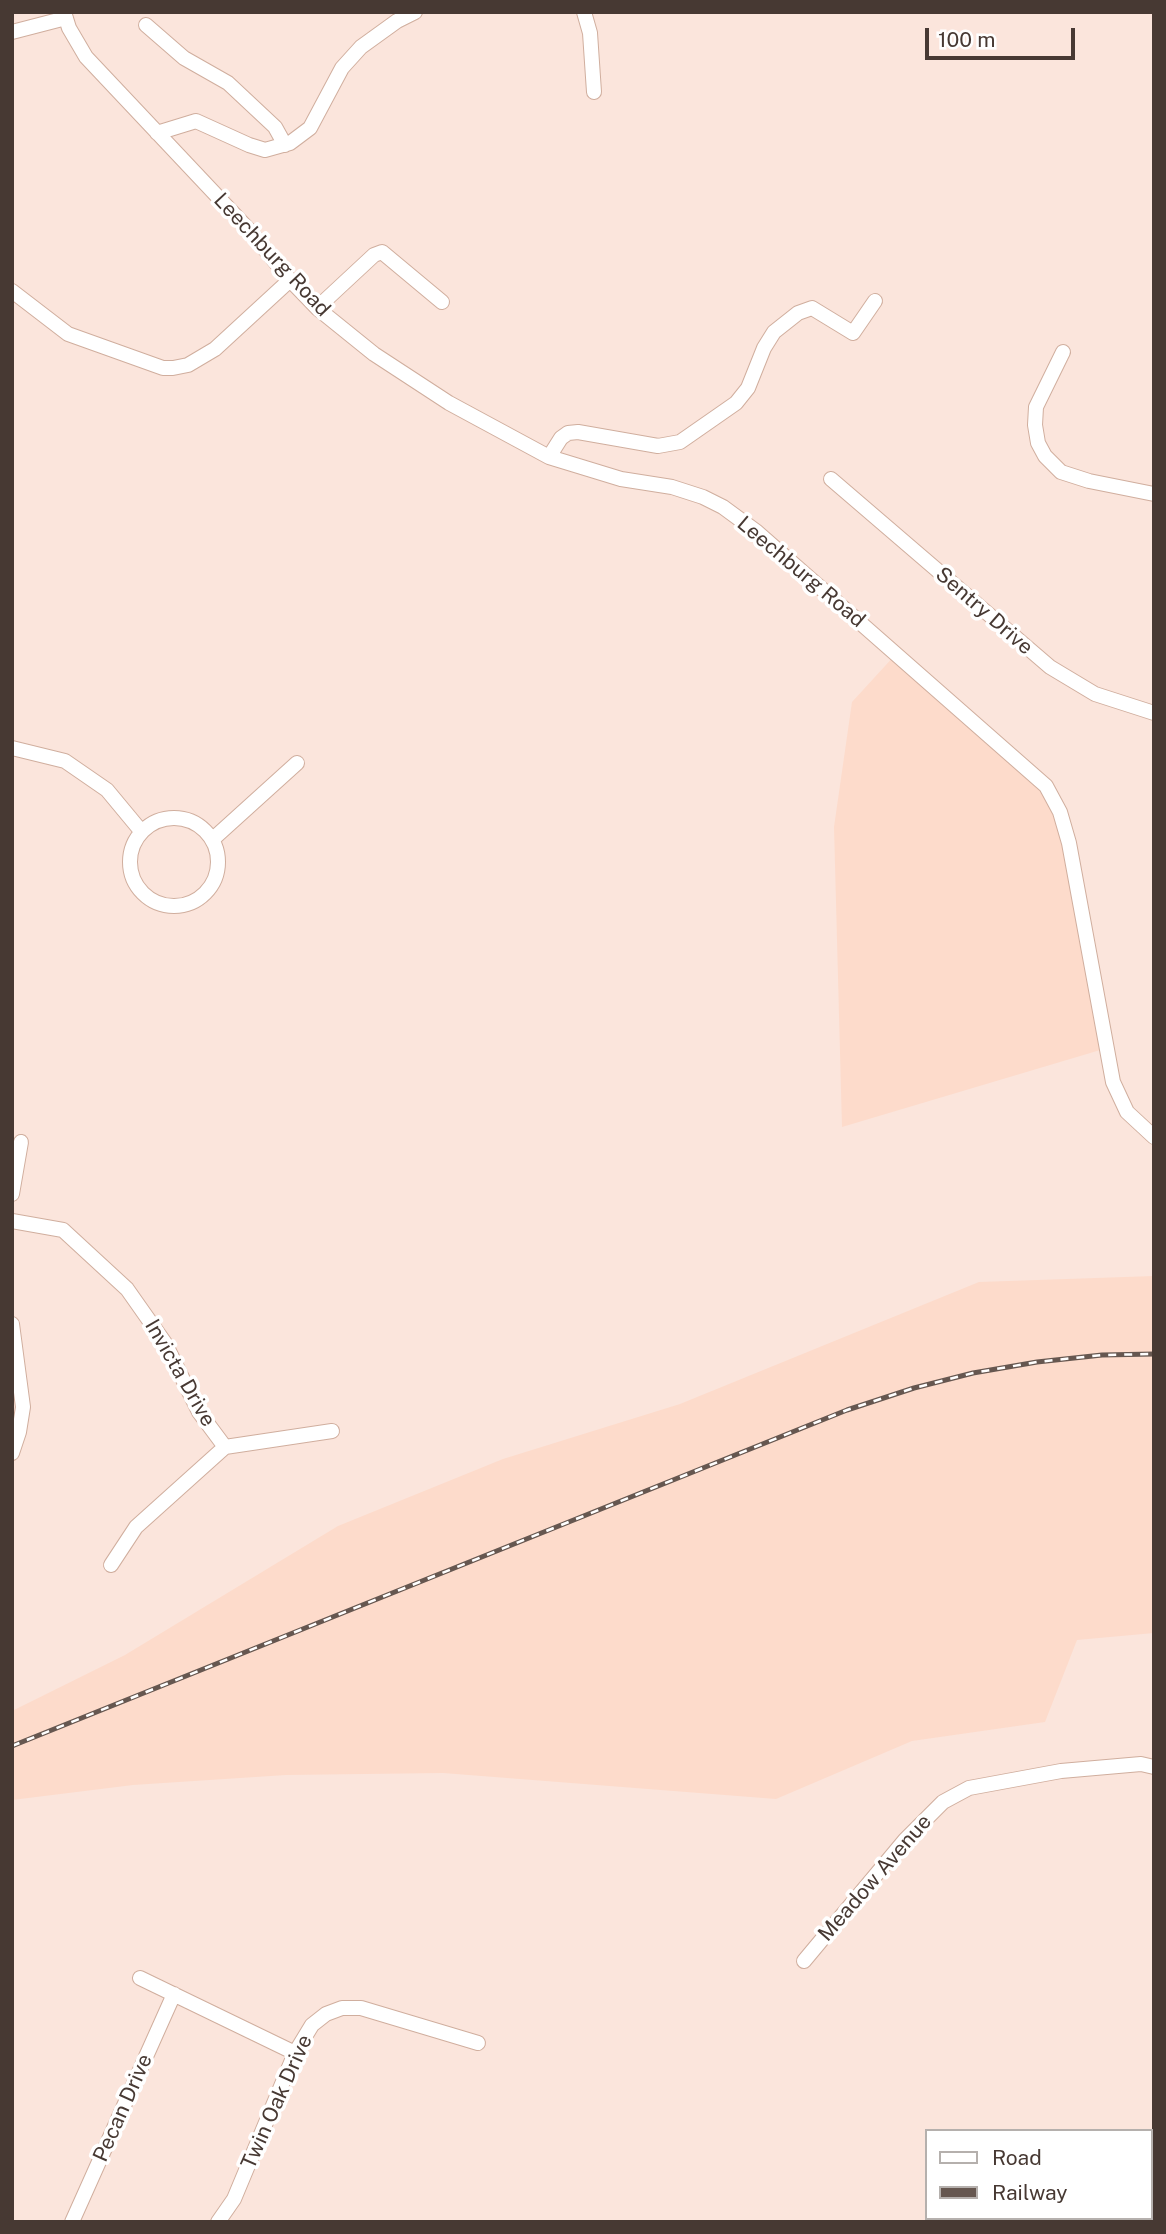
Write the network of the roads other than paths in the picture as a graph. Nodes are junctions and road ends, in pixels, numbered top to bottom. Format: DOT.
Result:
graph roads {
  1 [pos="415,12"];
  2 [pos="584,12"];
  3 [pos="64,15"];
  4 [pos="146,25"];
  5 [pos="12,32"];
  6 [pos="594,92"];
  7 [pos="157,133"];
  8 [pos="285,145"];
  9 [pos="290,280"];
  10 [pos="12,291"];
  11 [pos="874,301"];
  12 [pos="442,302"];
  13 [pos="317,308"];
  14 [pos="1063,352"];
  15 [pos="549,457"];
  16 [pos="831,479"];
  17 [pos="1154,494"];
  18 [pos="1154,713"];
  19 [pos="12,748"];
  20 [pos="297,763"];
  21 [pos="141,831"];
  22 [pos="213,839"];
  23 [pos="1154,1137"];
  24 [pos="21,1142"];
  25 [pos="12,1195"];
  26 [pos="12,1221"];
  27 [pos="12,1324"];
  28 [pos="332,1431"];
  29 [pos="225,1447"];
  30 [pos="12,1453"];
  31 [pos="111,1565"];
  32 [pos="1154,1767"];
  33 [pos="804,1961"];
  34 [pos="140,1978"];
  35 [pos="174,1994"];
  36 [pos="478,2043"];
  37 [pos="295,2053"];
  38 [pos="72,2222"];
  39 [pos="218,2222"];
  1 -- 8 [label="street"];
  2 -- 6 [label="street"];
  3 -- 5 [label="street"];
  3 -- 7 [label="street, Leechburg Road"];
  4 -- 8 [label="street"];
  7 -- 8 [label="street"];
  7 -- 9 [label="street, Leechburg Road"];
  9 -- 10 [label="street"];
  9 -- 13 [label="street, Leechburg Road"];
  11 -- 15 [label="street"];
  12 -- 13 [label="street"];
  13 -- 15 [label="street, Leechburg Road"];
  14 -- 17 [label="street"];
  15 -- 23 [label="street, Leechburg Road"];
  16 -- 18 [label="street, Sentry Drive"];
  19 -- 21 [label="street"];
  20 -- 22 [label="street"];
  21 -- 22 [label="street"];
  21 -- 22 [label="street"];
  24 -- 25 [label="street"];
  26 -- 29 [label="street, Invicta Drive"];
  27 -- 30 [label="street"];
  28 -- 29 [label="street, Invicta Drive"];
  29 -- 31 [label="street"];
  32 -- 33 [label="street, Meadow Avenue"];
  34 -- 35 [label="street"];
  35 -- 37 [label="street"];
  35 -- 38 [label="street, Pecan Drive"];
  36 -- 37 [label="street, Twin Oak Drive"];
  37 -- 39 [label="street, Twin Oak Drive"];
}
